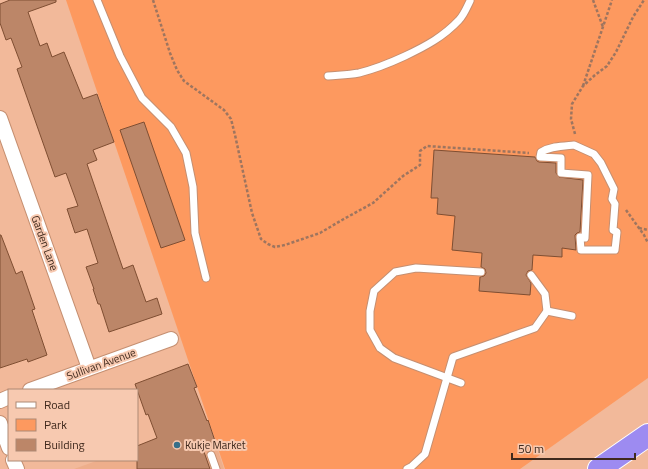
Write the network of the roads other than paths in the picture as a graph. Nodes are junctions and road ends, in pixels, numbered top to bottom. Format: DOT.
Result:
graph roads {
  1 [pos="96,0"];
  2 [pos="470,1"];
  3 [pos="328,76"];
  4 [pos="0,118"];
  5 [pos="613,195"];
  6 [pos="481,272"];
  7 [pos="531,275"];
  8 [pos="206,278"];
  9 [pos="547,311"];
  10 [pos="572,316"];
  11 [pos="172,339"];
  12 [pos="89,368"];
  13 [pos="447,378"];
  14 [pos="461,383"];
  15 [pos="33,389"];
  16 [pos="0,423"];
  17 [pos="648,435"];
  18 [pos="8,445"];
  19 [pos="211,455"];
  20 [pos="216,469"];
  21 [pos="407,469"];
  22 [pos="600,469"];
  1 -- 8 [label="lane"];
  2 -- 3 [label="lane"];
  4 -- 12 [label="street, Garden Lane"];
  5 -- 5 [label="lane"];
  6 -- 13 [label="lane"];
  7 -- 9 [label="lane"];
  9 -- 10 [label="lane"];
  9 -- 13 [label="lane"];
  11 -- 12 [label="street, Sullivan Avenue"];
  12 -- 15 [label="street, Sullivan Avenue"];
  13 -- 14 [label="lane"];
  13 -- 21 [label="lane"];
  16 -- 18 [label="street"];
  17 -- 22 [label="highway"];
  19 -- 20 [label="lane"];
}
